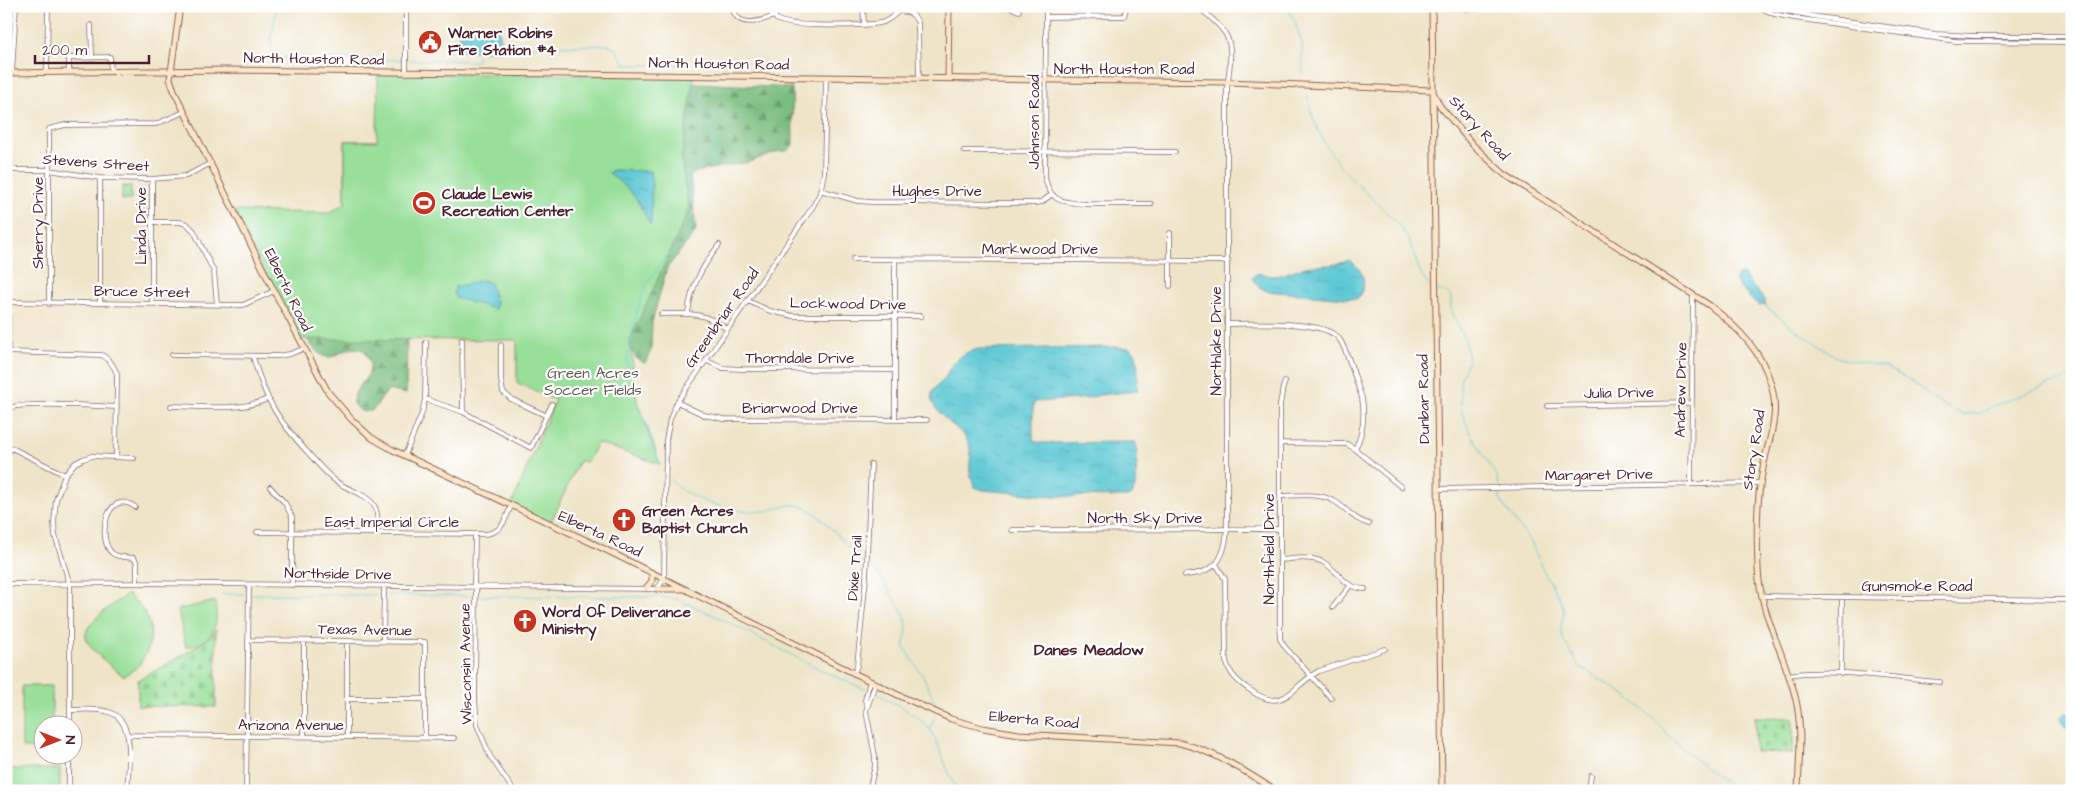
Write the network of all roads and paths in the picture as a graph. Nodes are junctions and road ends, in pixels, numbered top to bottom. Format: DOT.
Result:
graph roads {
  1 [pos="16,6"];
  2 [pos="48,6"];
  3 [pos="180,6"];
  4 [pos="406,6"];
  5 [pos="732,6"];
  6 [pos="772,6"];
  7 [pos="863,6"];
  8 [pos="949,6"];
  9 [pos="988,6"];
  10 [pos="1046,6"];
  11 [pos="1088,6"];
  12 [pos="1128,6"];
  13 [pos="1198,6"];
  14 [pos="1496,6"];
  15 [pos="1757,6"];
  16 [pos="1770,6"];
  17 [pos="1432,7"];
  18 [pos="899,8"];
  19 [pos="1019,11"];
  20 [pos="774,16"];
  21 [pos="1046,17"];
  22 [pos="1088,17"];
  23 [pos="864,24"];
  24 [pos="91,26"];
  25 [pos="2072,36"];
  26 [pos="2072,42"];
  27 [pos="92,57"];
  28 [pos="171,71"];
  29 [pos="47,72"];
  30 [pos="69,72"];
  31 [pos="111,72"];
  32 [pos="9,73"];
  33 [pos="406,73"];
  34 [pos="826,78"];
  35 [pos="919,79"];
  36 [pos="948,79"];
  37 [pos="1045,81"];
  38 [pos="1228,82"];
  39 [pos="1432,90"];
  40 [pos="184,112"];
  41 [pos="964,151"];
  42 [pos="1046,151"];
  43 [pos="1175,152"];
  44 [pos="210,163"];
  45 [pos="6,170"];
  46 [pos="49,170"];
  47 [pos="100,178"];
  48 [pos="152,179"];
  49 [pos="820,190"];
  50 [pos="1052,194"];
  51 [pos="1151,204"];
  52 [pos="152,222"];
  53 [pos="1170,233"];
  54 [pos="719,246"];
  55 [pos="853,259"];
  56 [pos="895,260"];
  57 [pos="1170,261"];
  58 [pos="1228,261"];
  59 [pos="1170,286"];
  60 [pos="274,291"];
  61 [pos="1693,296"];
  62 [pos="748,301"];
  63 [pos="8,302"];
  64 [pos="100,302"];
  65 [pos="152,303"];
  66 [pos="49,304"];
  67 [pos="217,304"];
  68 [pos="688,313"];
  69 [pos="661,314"];
  70 [pos="894,316"];
  71 [pos="921,316"];
  72 [pos="1227,324"];
  73 [pos="727,329"];
  74 [pos="462,340"];
  75 [pos="426,342"];
  76 [pos="501,345"];
  77 [pos="303,349"];
  78 [pos="7,352"];
  79 [pos="172,355"];
  80 [pos="253,357"];
  81 [pos="707,361"];
  82 [pos="894,370"];
  83 [pos="1285,382"];
  84 [pos="267,399"];
  85 [pos="425,399"];
  86 [pos="678,402"];
  87 [pos="1691,403"];
  88 [pos="552,404"];
  89 [pos="171,406"];
  90 [pos="1547,406"];
  91 [pos="117,407"];
  92 [pos="6,409"];
  93 [pos="462,412"];
  94 [pos="547,416"];
  95 [pos="895,420"];
  96 [pos="927,420"];
  97 [pos="1281,442"];
  98 [pos="6,445"];
  99 [pos="11,448"];
  100 [pos="1355,449"];
  101 [pos="405,455"];
  102 [pos="6,456"];
  103 [pos="116,456"];
  104 [pos="134,458"];
  105 [pos="871,464"];
  106 [pos="65,475"];
  107 [pos="1691,484"];
  108 [pos="1760,484"];
  109 [pos="270,487"];
  110 [pos="1401,487"];
  111 [pos="1438,489"];
  112 [pos="1280,496"];
  113 [pos="511,506"];
  114 [pos="135,507"];
  115 [pos="1369,524"];
  116 [pos="1227,529"];
  117 [pos="1279,529"];
  118 [pos="1012,530"];
  119 [pos="257,532"];
  120 [pos="293,533"];
  121 [pos="377,533"];
  122 [pos="475,534"];
  123 [pos="1280,560"];
  124 [pos="1216,564"];
  125 [pos="652,573"];
  126 [pos="1185,575"];
  127 [pos="664,579"];
  128 [pos="137,583"];
  129 [pos="6,584"];
  130 [pos="248,584"];
  131 [pos="70,585"];
  132 [pos="292,585"];
  133 [pos="384,586"];
  134 [pos="475,586"];
  135 [pos="1350,586"];
  136 [pos="646,588"];
  137 [pos="657,589"];
  138 [pos="684,589"];
  139 [pos="1365,589"];
  140 [pos="1762,596"];
  141 [pos="1842,597"];
  142 [pos="2072,600"];
  143 [pos="1334,607"];
  144 [pos="248,640"];
  145 [pos="304,641"];
  146 [pos="347,642"];
  147 [pos="383,642"];
  148 [pos="1385,649"];
  149 [pos="854,673"];
  150 [pos="1841,674"];
  151 [pos="1311,675"];
  152 [pos="1788,675"];
  153 [pos="872,682"];
  154 [pos="1940,682"];
  155 [pos="1331,698"];
  156 [pos="347,699"];
  157 [pos="425,700"];
  158 [pos="70,710"];
  159 [pos="70,714"];
  160 [pos="128,735"];
  161 [pos="247,736"];
  162 [pos="304,736"];
  163 [pos="347,736"];
  164 [pos="425,737"];
  165 [pos="454,738"];
  166 [pos="69,764"];
  167 [pos="1591,776"];
  168 [pos="69,791"];
  169 [pos="127,791"];
  170 [pos="246,791"];
  171 [pos="514,791"];
  172 [pos="869,791"];
  173 [pos="1276,791"];
  174 [pos="1442,791"];
  175 [pos="1589,791"];
  176 [pos="1798,791"];
  1 -- 32 [label="street"];
  2 -- 29 [label="street"];
  3 -- 28 [label="street, Elberta Road"];
  4 -- 33 [label="street"];
  5 -- 20 [label="street"];
  6 -- 20 [label="street"];
  7 -- 23 [label="street"];
  8 -- 36 [label="street"];
  9 -- 19 [label="street"];
  10 -- 21 [label="street, Johnson Road"];
  11 -- 22 [label="street"];
  12 -- 22 [label="street"];
  13 -- 38 [label="street, Northlake Drive"];
  14 -- 17 [label="street"];
  15 -- 26 [label="street"];
  16 -- 25 [label="street"];
  17 -- 39 [label="street, Dunbar Road"];
  18 -- 23 [label="street"];
  18 -- 35 [label="street"];
  20 -- 23 [label="street"];
  21 -- 22 [label="street"];
  21 -- 37 [label="street, Johnson Road"];
  24 -- 27 [label="street"];
  27 -- 30 [label="street"];
  27 -- 31 [label="street"];
  28 -- 31 [label="street, North Houston Road"];
  28 -- 33 [label="street, North Houston Road"];
  28 -- 40 [label="street, Elberta Road"];
  29 -- 30 [label="street, North Houston Road"];
  29 -- 32 [label="street, North Houston Road"];
  30 -- 31 [label="street, North Houston Road"];
  33 -- 34 [label="street, North Houston Road"];
  34 -- 35 [label="street, North Houston Road"];
  34 -- 49 [label="street, Greenbriar Road"];
  35 -- 36 [label="street, North Houston Road"];
  36 -- 37 [label="street, North Houston Road"];
  37 -- 38 [label="street, North Houston Road"];
  37 -- 42 [label="street, Johnson Road"];
  38 -- 39 [label="street, North Houston Road"];
  38 -- 58 [label="street, Northlake Drive"];
  39 -- 61 [label="street, Story Road"];
  39 -- 111 [label="street, Dunbar Road"];
  40 -- 44 [label="street, Elberta Road"];
  40 -- 46 [label="street, Sherry Drive"];
  41 -- 42 [label="street"];
  42 -- 43 [label="street"];
  42 -- 50 [label="street, Johnson Road"];
  44 -- 48 [label="street, Stevens Street"];
  44 -- 60 [label="street, Elberta Road"];
  45 -- 46 [label="street, Stevens Street"];
  46 -- 47 [label="street, Stevens Street"];
  46 -- 66 [label="street, Sherry Drive"];
  47 -- 48 [label="street, Stevens Street"];
  47 -- 64 [label="street"];
  48 -- 52 [label="street, Linda Drive"];
  49 -- 50 [label="street, Hughes Drive"];
  49 -- 62 [label="street, Greenbriar Road"];
  50 -- 51 [label="street"];
  52 -- 65 [label="street, Linda Drive"];
  52 -- 67 [label="street"];
  53 -- 57 [label="street"];
  54 -- 68 [label="street"];
  55 -- 56 [label="street, Markwood Drive"];
  56 -- 57 [label="street, Markwood Drive"];
  56 -- 70 [label="street"];
  57 -- 58 [label="street, Markwood Drive"];
  57 -- 59 [label="street"];
  58 -- 72 [label="street, Northlake Drive"];
  60 -- 67 [label="street, Bruce Street"];
  60 -- 77 [label="street, Elberta Road"];
  61 -- 87 [label="street, Andrew Drive"];
  61 -- 108 [label="street, Story Road"];
  62 -- 70 [label="street, Lockwood Drive"];
  62 -- 73 [label="street, Greenbriar Road"];
  63 -- 66 [label="street, Bruce Street"];
  63 -- 78 [label="street"];
  64 -- 65 [label="street, Bruce Street"];
  64 -- 66 [label="street, Bruce Street"];
  65 -- 67 [label="street, Bruce Street"];
  68 -- 69 [label="street"];
  68 -- 73 [label="street"];
  70 -- 71 [label="street, Lockwood Drive"];
  70 -- 82 [label="street"];
  72 -- 100 [label="street"];
  72 -- 116 [label="street, Northlake Drive"];
  73 -- 81 [label="street, Greenbriar Road"];
  74 -- 93 [label="street"];
  75 -- 85 [label="street"];
  76 -- 94 [label="street"];
  77 -- 80 [label="street"];
  77 -- 101 [label="street, Elberta Road"];
  78 -- 91 [label="street"];
  79 -- 80 [label="street"];
  80 -- 84 [label="street"];
  81 -- 82 [label="street, Thorndale Drive"];
  81 -- 86 [label="street, Greenbriar Road"];
  82 -- 95 [label="street"];
  83 -- 97 [label="street, Northfield Drive"];
  84 -- 89 [label="street"];
  84 -- 121 [label="street"];
  85 -- 93 [label="street"];
  85 -- 101 [label="street"];
  86 -- 95 [label="street, Briarwood Drive"];
  86 -- 127 [label="street, Greenbriar Road"];
  87 -- 90 [label="street, Julia Drive"];
  87 -- 107 [label="street, Andrew Drive"];
  88 -- 94 [label="street"];
  91 -- 92 [label="street"];
  91 -- 103 [label="street"];
  93 -- 94 [label="street"];
  95 -- 96 [label="street, Briarwood Drive"];
  97 -- 100 [label="street"];
  97 -- 112 [label="street, Northfield Drive"];
  98 -- 99 [label="street"];
  99 -- 102 [label="street"];
  99 -- 106 [label="street"];
  100 -- 110 [label="street"];
  101 -- 113 [label="street, Elberta Road"];
  103 -- 104 [label="street"];
  103 -- 106 [label="street"];
  105 -- 149 [label="street, Dixie Trail"];
  106 -- 131 [label="street"];
  107 -- 108 [label="street, Margaret Drive"];
  107 -- 111 [label="street, Margaret Drive"];
  108 -- 140 [label="street, Story Road"];
  109 -- 120 [label="street"];
  111 -- 174 [label="street, Dunbar Road"];
  112 -- 115 [label="street"];
  112 -- 117 [label="street, Northfield Drive"];
  113 -- 122 [label="street, East Imperial Circle"];
  113 -- 125 [label="street, Elberta Road"];
  114 -- 128 [label="street"];
  116 -- 117 [label="street, North Sky Drive"];
  116 -- 118 [label="street, North Sky Drive"];
  116 -- 124 [label="street, Northlake Drive"];
  117 -- 123 [label="street, Northfield Drive"];
  119 -- 120 [label="street, East Imperial Circle"];
  120 -- 121 [label="street, East Imperial Circle"];
  120 -- 132 [label="street"];
  121 -- 122 [label="street, East Imperial Circle"];
  122 -- 134 [label="street, Wisconsin Avenue"];
  123 -- 135 [label="street"];
  123 -- 151 [label="street, Northfield Drive"];
  124 -- 126 [label="street"];
  124 -- 151 [label="street"];
  125 -- 127 [label="street, Elberta Road"];
  125 -- 136 [label="street"];
  127 -- 137 [label="street"];
  127 -- 138 [label="street, Elberta Road"];
  128 -- 130 [label="street, Northside Drive"];
  128 -- 131 [label="street, Northside Drive"];
  129 -- 131 [label="street, Northside Drive"];
  130 -- 132 [label="street, Northside Drive"];
  130 -- 144 [label="street"];
  131 -- 158 [label="street"];
  132 -- 133 [label="street, Northside Drive"];
  133 -- 134 [label="street, Northside Drive"];
  133 -- 147 [label="street"];
  134 -- 136 [label="street, Northside Drive"];
  134 -- 171 [label="street, Wisconsin Avenue"];
  135 -- 139 [label="street"];
  135 -- 143 [label="street"];
  136 -- 137 [label="street, Northside Drive"];
  137 -- 138 [label="street"];
  138 -- 149 [label="street, Elberta Road"];
  140 -- 141 [label="street, Gunsmoke Road"];
  140 -- 152 [label="street, Story Road"];
  141 -- 142 [label="street, Gunsmoke Road"];
  141 -- 150 [label="street"];
  144 -- 145 [label="street, Texas Avenue"];
  144 -- 161 [label="street"];
  145 -- 146 [label="street, Texas Avenue"];
  145 -- 162 [label="street"];
  146 -- 147 [label="street, Texas Avenue"];
  146 -- 156 [label="street"];
  147 -- 157 [label="street, Texas Avenue"];
  148 -- 151 [label="street"];
  149 -- 153 [label="street, Elberta Road"];
  150 -- 152 [label="street"];
  150 -- 154 [label="street"];
  151 -- 155 [label="street, Northfield Drive"];
  152 -- 176 [label="street, Story Road"];
  153 -- 172 [label="street"];
  153 -- 173 [label="street, Elberta Road"];
  156 -- 157 [label="street"];
  156 -- 163 [label="street"];
  157 -- 164 [label="street"];
  158 -- 159 [label="street"];
  158 -- 160 [label="street"];
  160 -- 161 [label="street, Arizona Avenue"];
  160 -- 169 [label="street"];
  161 -- 162 [label="street, Arizona Avenue"];
  161 -- 170 [label="street"];
  162 -- 163 [label="street, Arizona Avenue"];
  163 -- 164 [label="street, Arizona Avenue"];
  164 -- 165 [label="street, Arizona Avenue"];
  166 -- 168 [label="street"];
  167 -- 175 [label="street"];
}
